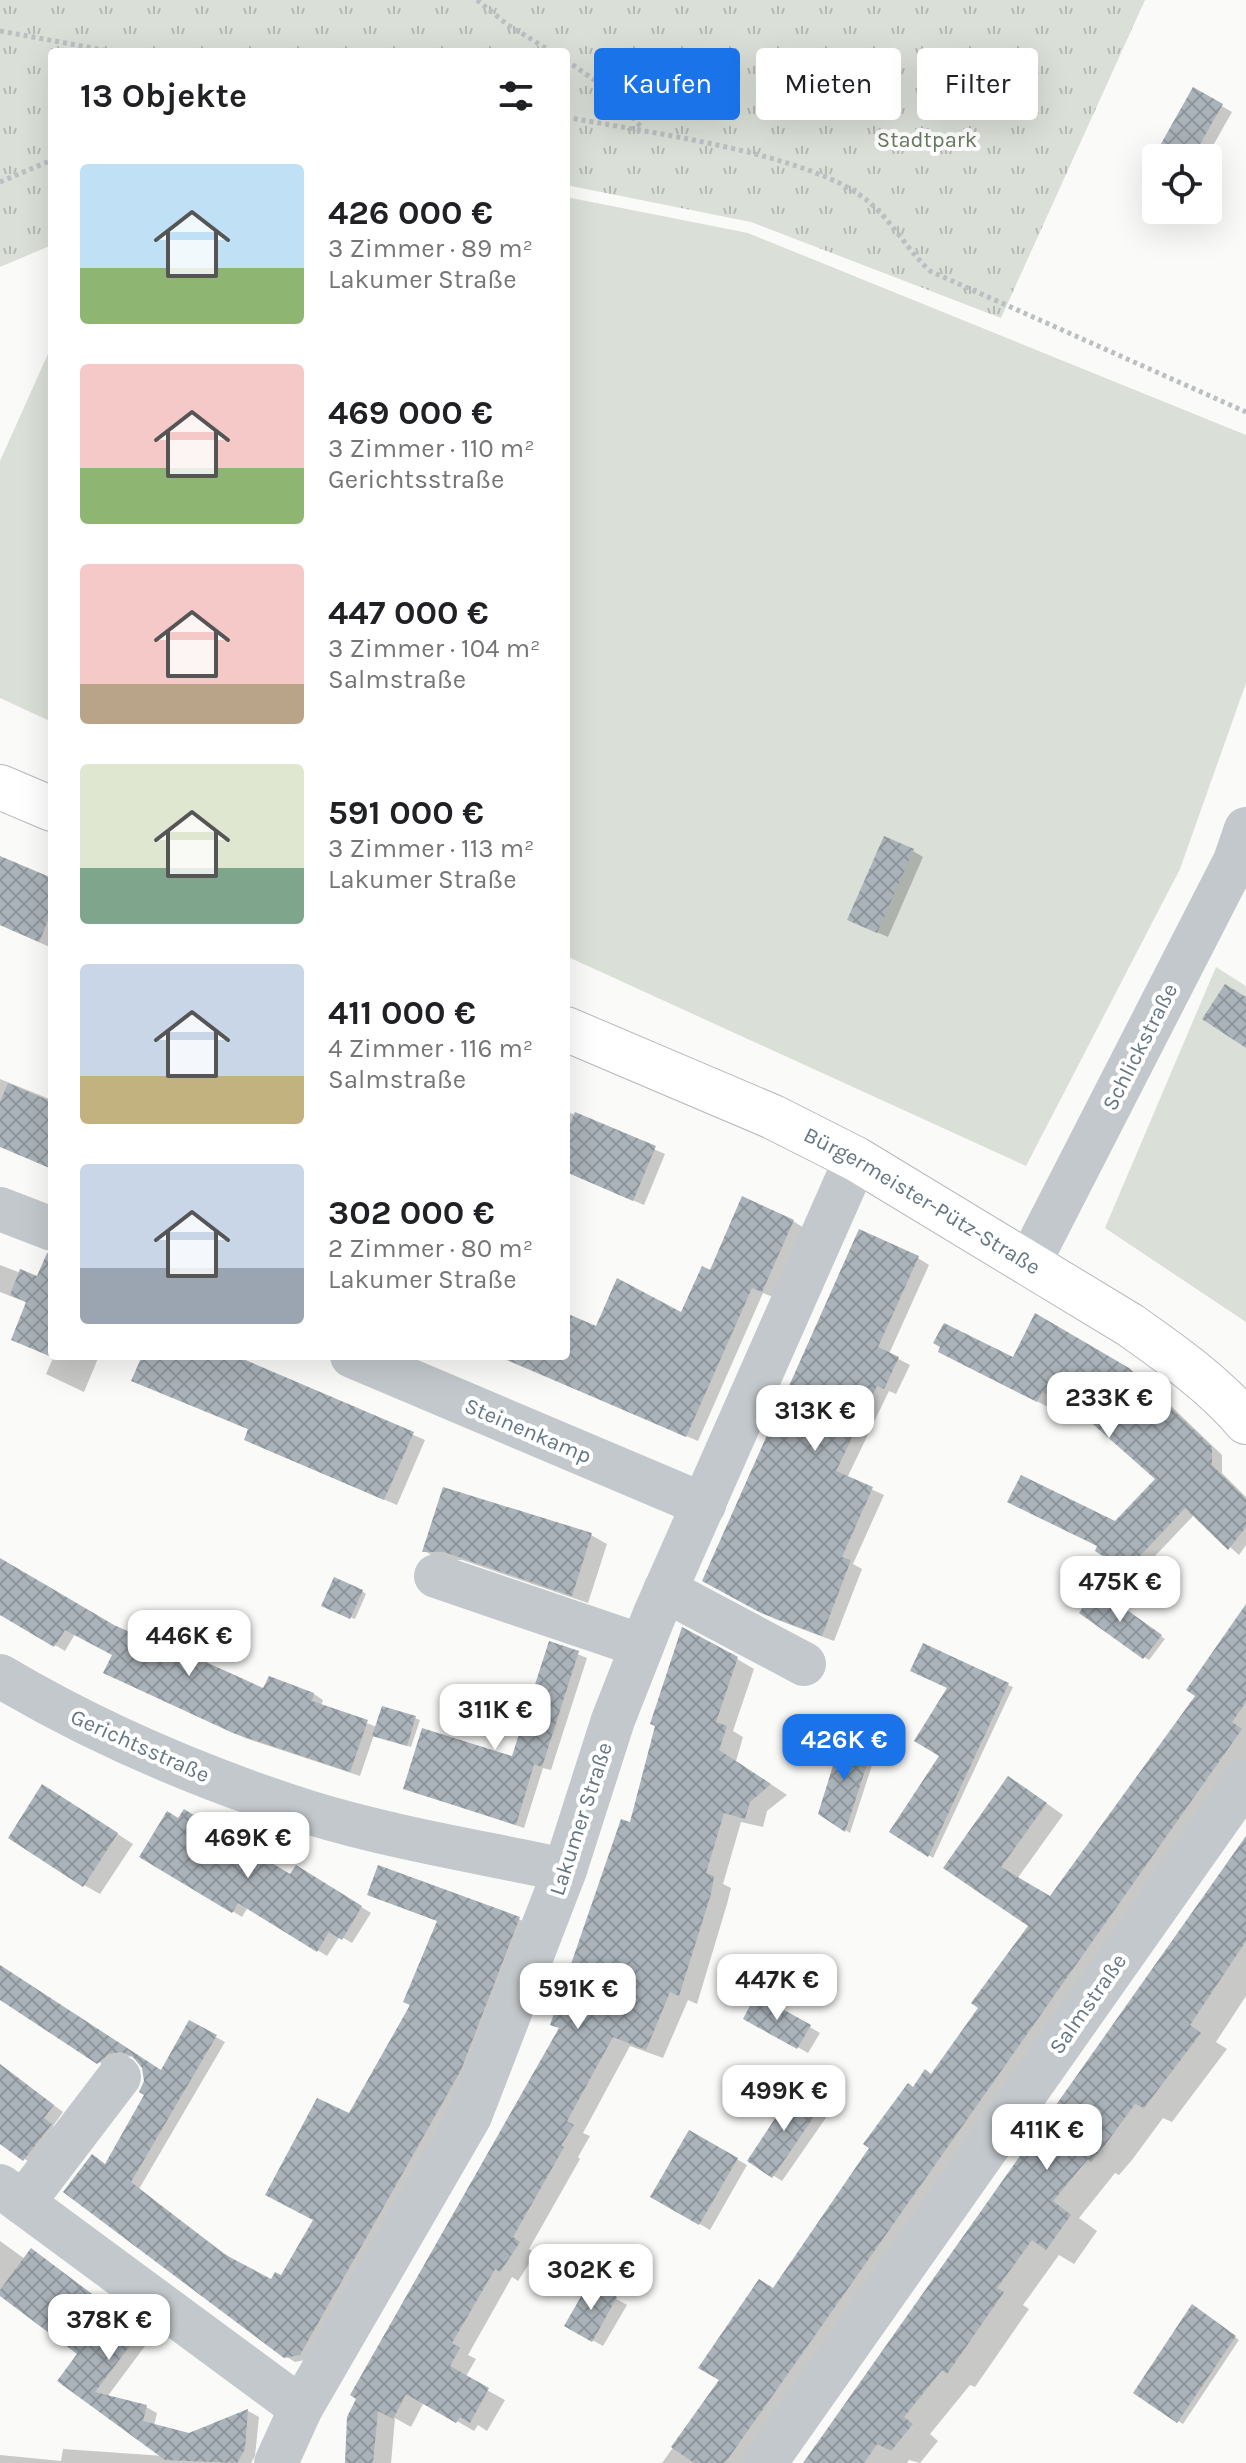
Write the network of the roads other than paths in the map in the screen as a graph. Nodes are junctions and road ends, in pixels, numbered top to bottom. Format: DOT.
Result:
graph roads {
  1 [pos="0,787"];
  2 [pos="48,807"];
  3 [pos="1246,829"];
  4 [pos="570,1031"];
  5 [pos="856,1159"];
  6 [pos="0,1209"];
  7 [pos="48,1227"];
  8 [pos="1029,1263"];
  9 [pos="361,1360"];
  10 [pos="1246,1422"];
  11 [pos="704,1505"];
  12 [pos="436,1576"];
  13 [pos="665,1590"];
  14 [pos="642,1646"];
  15 [pos="804,1664"];
  16 [pos="0,1676"];
  17 [pos="1246,1780"];
  18 [pos="565,1870"];
  19 [pos="119,2077"];
  20 [pos="11,2194"];
  21 [pos="301,2408"];
  22 [pos="276,2463"];
  23 [pos="765,2463"];
  1 -- 2 [label="main road"];
  3 -- 8 [label="street, Schlickstraße"];
  4 -- 5 [label="main road, Bürgermeister-Pütz-Straße"];
  5 -- 8 [label="main road, Bürgermeister-Pütz-Straße"];
  5 -- 11 [label="street, Lakumer Straße"];
  6 -- 7 [label="street"];
  8 -- 10 [label="main road, Bürgermeister-Pütz-Straße"];
  9 -- 11 [label="street, Steinenkamp"];
  11 -- 13 [label="street, Lakumer Straße"];
  12 -- 14 [label="street"];
  13 -- 14 [label="street, Lakumer Straße"];
  13 -- 15 [label="street"];
  14 -- 18 [label="street, Lakumer Straße"];
  16 -- 18 [label="street, Gerichtsstraße"];
  17 -- 23 [label="street, Salmstraße"];
  18 -- 21 [label="street, Lakumer Straße"];
  19 -- 20 [label="street"];
  20 -- 21 [label="street"];
  21 -- 22 [label="street, Lakumer Straße"];
}
